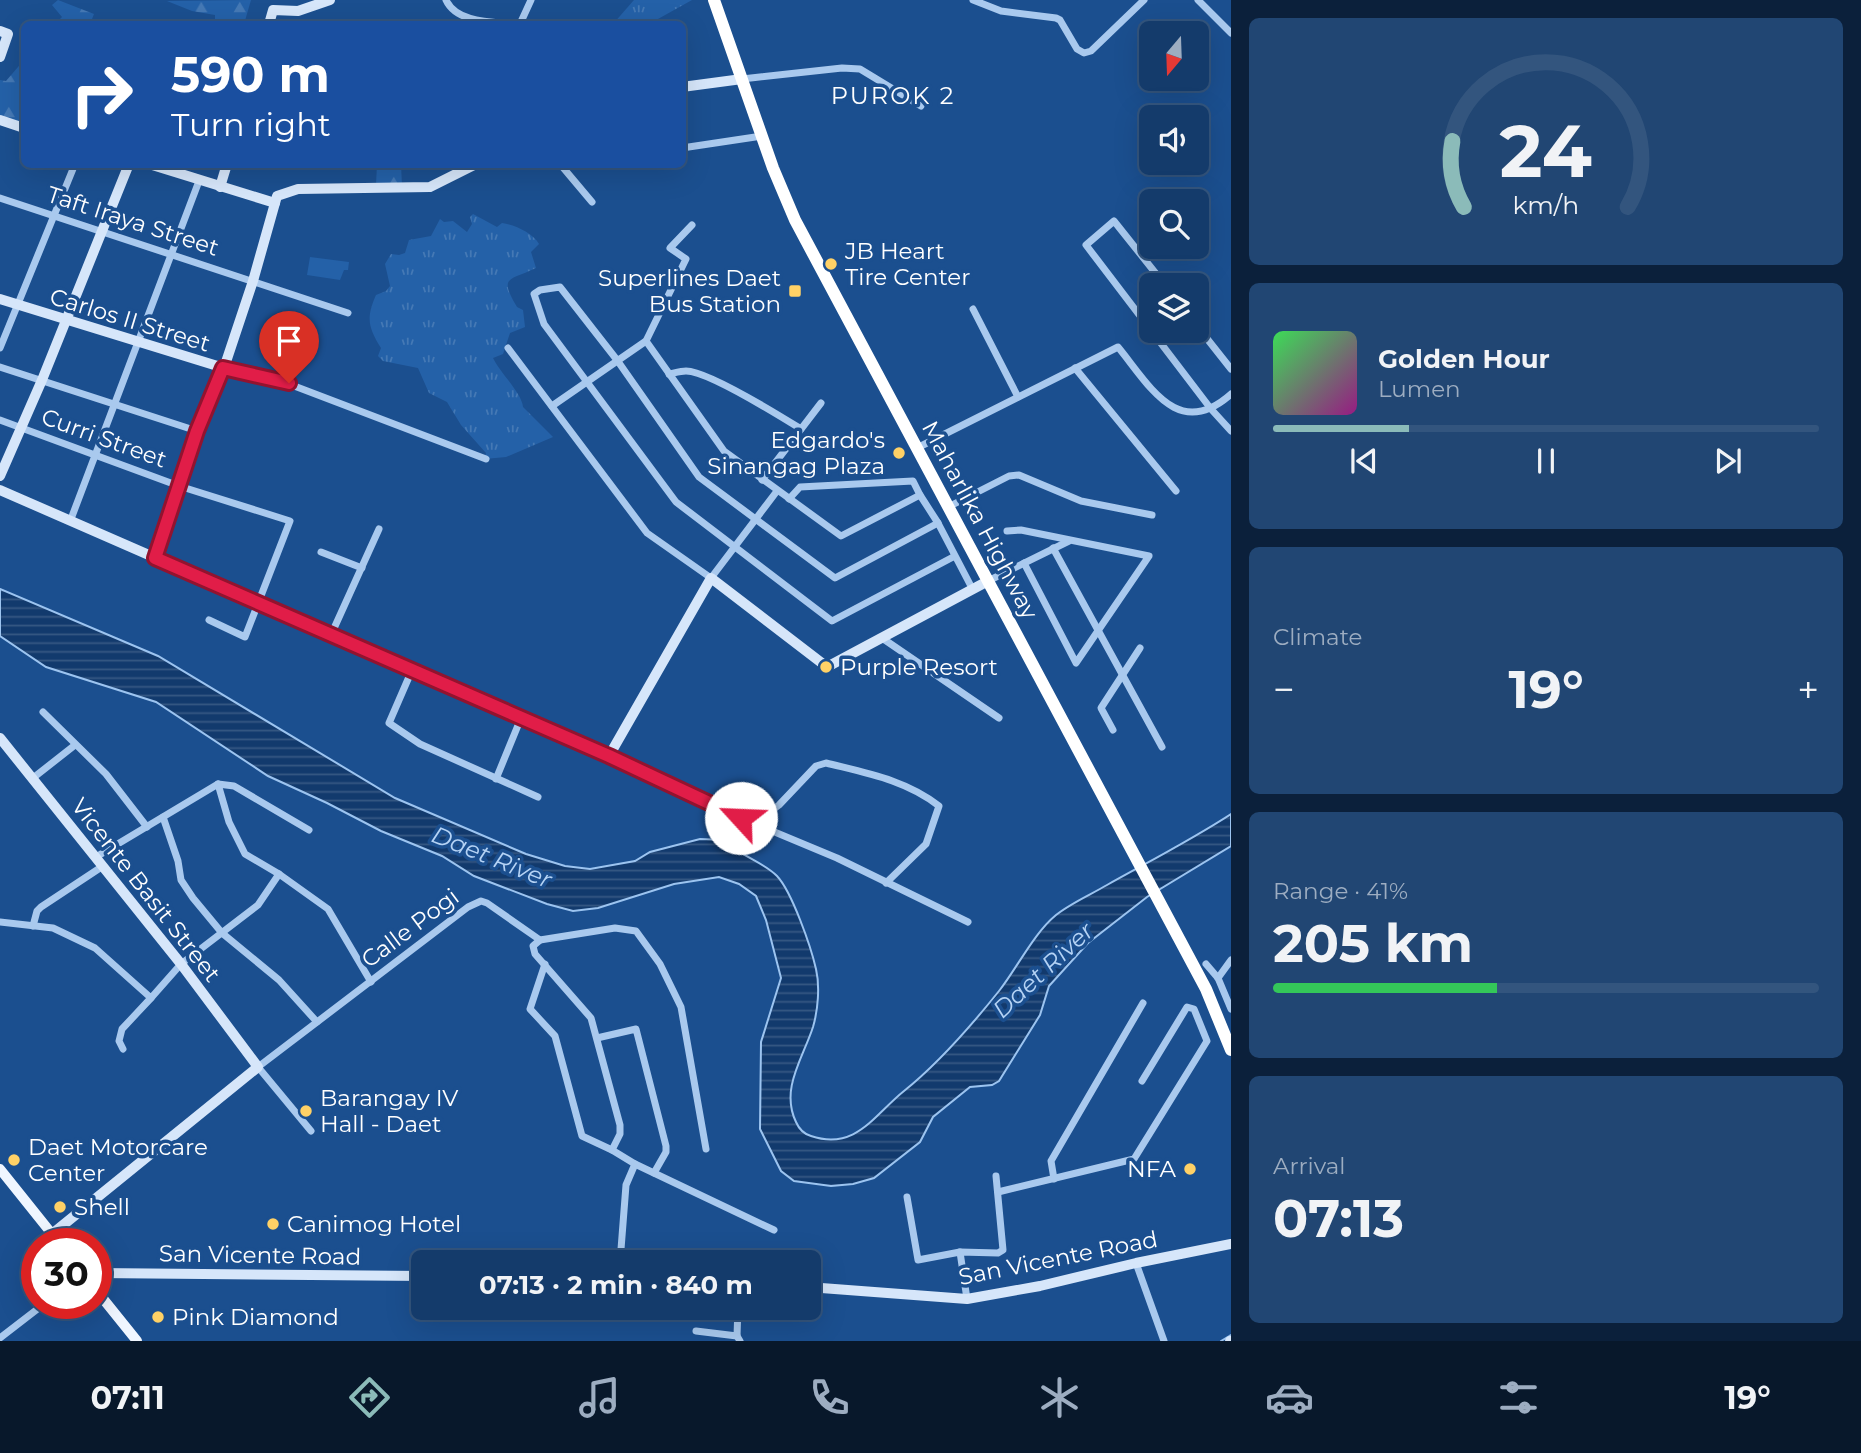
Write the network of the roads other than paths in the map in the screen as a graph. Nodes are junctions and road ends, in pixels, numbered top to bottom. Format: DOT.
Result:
graph roads {
  1 [pos="330,0"];
  2 [pos="446,0"];
  3 [pos="531,0"];
  4 [pos="715,0"];
  5 [pos="973,0"];
  6 [pos="1144,0"];
  7 [pos="1198,0"];
  8 [pos="270,21"];
  9 [pos="495,21"];
  10 [pos="521,21"];
  11 [pos="0,31"];
  12 [pos="1231,33"];
  13 [pos="0,57"];
  14 [pos="742,79"];
  15 [pos="686,87"];
  16 [pos="921,106"];
  17 [pos="0,120"];
  18 [pos="21,127"];
  19 [pos="762,136"];
  20 [pos="686,147"];
  21 [pos="73,168"];
  22 [pos="127,168"];
  23 [pos="161,168"];
  24 [pos="226,168"];
  25 [pos="468,168"];
  26 [pos="563,168"];
  27 [pos="199,181"];
  28 [pos="220,187"];
  29 [pos="0,198"];
  30 [pos="592,202"];
  31 [pos="275,203"];
  32 [pos="55,216"];
  33 [pos="692,225"];
  34 [pos="102,230"];
  35 [pos="172,253"];
  36 [pos="1155,273"];
  37 [pos="253,281"];
  38 [pos="0,299"];
  39 [pos="18,305"];
  40 [pos="973,309"];
  41 [pos="348,313"];
  42 [pos="1139,315"];
  43 [pos="64,321"];
  44 [pos="646,341"];
  45 [pos="1209,341"];
  46 [pos="138,343"];
  47 [pos="1161,343"];
  48 [pos="0,348"];
  49 [pos="509,348"];
  50 [pos="617,359"];
  51 [pos="0,368"];
  52 [pos="223,368"];
  53 [pos="1075,368"];
  54 [pos="1231,369"];
  55 [pos="669,374"];
  56 [pos="42,380"];
  57 [pos="588,382"];
  58 [pos="1231,394"];
  59 [pos="1018,397"];
  60 [pos="115,403"];
  61 [pos="821,403"];
  62 [pos="552,406"];
  63 [pos="1211,409"];
  64 [pos="0,420"];
  65 [pos="20,427"];
  66 [pos="801,429"];
  67 [pos="197,431"];
  68 [pos="1231,431"];
  69 [pos="917,448"];
  70 [pos="96,455"];
  71 [pos="486,459"];
  72 [pos="0,475"];
  73 [pos="762,480"];
  74 [pos="179,486"];
  75 [pos="0,490"];
  76 [pos="777,491"];
  77 [pos="1176,491"];
  78 [pos="920,495"];
  79 [pos="789,499"];
  80 [pos="948,507"];
  81 [pos="1152,515"];
  82 [pos="756,517"];
  83 [pos="71,519"];
  84 [pos="938,523"];
  85 [pos="379,529"];
  86 [pos="1007,531"];
  87 [pos="1069,541"];
  88 [pos="734,545"];
  89 [pos="1053,548"];
  90 [pos="321,552"];
  91 [pos="955,556"];
  92 [pos="155,558"];
  93 [pos="1024,563"];
  94 [pos="362,568"];
  95 [pos="711,578"];
  96 [pos="988,581"];
  97 [pos="974,590"];
  98 [pos="259,604"];
  99 [pos="209,620"];
  100 [pos="1099,632"];
  101 [pos="331,635"];
  102 [pos="882,638"];
  103 [pos="1140,648"];
  104 [pos="412,670"];
  105 [pos="1123,676"];
  106 [pos="43,712"];
  107 [pos="522,718"];
  108 [pos="999,718"];
  109 [pos="1113,730"];
  110 [pos="0,738"];
  111 [pos="75,745"];
  112 [pos="1162,747"];
  113 [pos="609,756"];
  114 [pos="33,778"];
  115 [pos="496,779"];
  116 [pos="218,784"];
  117 [pos="538,797"];
  118 [pos="163,817"];
  119 [pos="754,824"];
  120 [pos="147,827"];
  121 [pos="309,830"];
  122 [pos="100,861"];
  123 [pos="279,874"];
  124 [pos="886,883"];
  125 [pos="0,922"];
  126 [pos="968,922"];
  127 [pos="33,926"];
  128 [pos="222,933"];
  129 [pos="540,940"];
  130 [pos="1231,960"];
  131 [pos="181,964"];
  132 [pos="545,964"];
  133 [pos="1206,964"];
  134 [pos="1218,978"];
  135 [pos="371,982"];
  136 [pos="151,998"];
  137 [pos="1143,1003"];
  138 [pos="1231,1009"];
  139 [pos="317,1022"];
  140 [pos="597,1038"];
  141 [pos="123,1049"];
  142 [pos="1231,1050"];
  143 [pos="258,1067"];
  144 [pos="1142,1081"];
  145 [pos="311,1131"];
  146 [pos="706,1149"];
  147 [pos="612,1150"];
  148 [pos="635,1164"];
  149 [pos="0,1169"];
  150 [pos="654,1173"];
  151 [pos="996,1175"];
  152 [pos="1054,1178"];
  153 [pos="998,1192"];
  154 [pos="907,1197"];
  155 [pos="47,1228"];
  156 [pos="59,1228"];
  157 [pos="774,1230"];
  158 [pos="1231,1244"];
  159 [pos="622,1250"];
  160 [pos="961,1252"];
  161 [pos="1136,1263"];
  162 [pos="112,1273"];
  163 [pos="411,1276"];
  164 [pos="821,1288"];
  165 [pos="967,1299"];
  166 [pos="112,1310"];
  167 [pos="25,1319"];
  168 [pos="738,1320"];
  169 [pos="696,1331"];
  170 [pos="0,1338"];
  171 [pos="738,1338"];
  172 [pos="137,1341"];
  173 [pos="1164,1341"];
  1 -- 8 [label="street"];
  2 -- 9 [label="street"];
  3 -- 10 [label="street"];
  4 -- 14 [label="highway, Maharlika Highway"];
  5 -- 6 [label="street"];
  7 -- 12 [label="street"];
  11 -- 13 [label="street"];
  14 -- 15 [label="street"];
  14 -- 16 [label="street"];
  14 -- 19 [label="highway, Maharlika Highway"];
  17 -- 18 [label="street"];
  19 -- 20 [label="street"];
  19 -- 69 [label="highway, Maharlika Highway"];
  21 -- 32 [label="street"];
  22 -- 34 [label="street"];
  23 -- 27 [label="street"];
  24 -- 28 [label="street"];
  25 -- 31 [label="street"];
  26 -- 30 [label="street"];
  27 -- 28 [label="street"];
  27 -- 35 [label="street"];
  28 -- 31 [label="street"];
  29 -- 32 [label="street, Taft Iraya Street"];
  31 -- 37 [label="street"];
  32 -- 34 [label="street, Taft Iraya Street"];
  32 -- 39 [label="street"];
  33 -- 44 [label="street"];
  34 -- 35 [label="street, Taft Iraya Street"];
  34 -- 43 [label="street"];
  35 -- 37 [label="street, Taft Iraya Street"];
  35 -- 46 [label="street"];
  36 -- 42 [label="street"];
  37 -- 41 [label="street, Taft Iraya Street"];
  37 -- 52 [label="street"];
  38 -- 39 [label="street, Carlos II Street"];
  39 -- 43 [label="street, Carlos II Street"];
  39 -- 48 [label="street"];
  40 -- 59 [label="street"];
  43 -- 46 [label="street, Carlos II Street"];
  43 -- 56 [label="street"];
  44 -- 50 [label="street"];
  44 -- 55 [label="street"];
  45 -- 54 [label="street"];
  46 -- 52 [label="street, Carlos II Street"];
  46 -- 60 [label="street"];
  47 -- 63 [label="street"];
  49 -- 62 [label="street"];
  50 -- 57 [label="street"];
  50 -- 57 [label="street"];
  50 -- 82 [label="street"];
  51 -- 56 [label="street"];
  52 -- 67 [label="street"];
  52 -- 71 [label="street, Carlos II Street"];
  53 -- 59 [label="street"];
  53 -- 63 [label="street"];
  53 -- 77 [label="street"];
  55 -- 66 [label="street"];
  55 -- 73 [label="street"];
  56 -- 60 [label="street"];
  56 -- 65 [label="street"];
  57 -- 62 [label="street"];
  57 -- 88 [label="street"];
  58 -- 63 [label="street"];
  59 -- 69 [label="street"];
  60 -- 67 [label="street"];
  60 -- 70 [label="street"];
  61 -- 66 [label="street"];
  62 -- 95 [label="street"];
  63 -- 68 [label="street"];
  64 -- 65 [label="street, Curri Street"];
  65 -- 70 [label="street, Curri Street"];
  65 -- 72 [label="street"];
  66 -- 73 [label="street"];
  67 -- 74 [label="street"];
  69 -- 80 [label="highway, Maharlika Highway"];
  70 -- 74 [label="street, Curri Street"];
  70 -- 83 [label="street"];
  73 -- 76 [label="street"];
  74 -- 92 [label="street"];
  74 -- 98 [label="street, Curri Street"];
  75 -- 83 [label="street"];
  76 -- 79 [label="street"];
  76 -- 82 [label="street"];
  78 -- 79 [label="street"];
  78 -- 79 [label="street"];
  78 -- 84 [label="street"];
  80 -- 81 [label="street"];
  80 -- 96 [label="highway, Maharlika Highway"];
  82 -- 84 [label="street"];
  82 -- 88 [label="street"];
  83 -- 92 [label="street"];
  84 -- 91 [label="street"];
  85 -- 94 [label="street"];
  86 -- 87 [label="street"];
  87 -- 89 [label="street"];
  87 -- 100 [label="street"];
  88 -- 91 [label="street"];
  88 -- 95 [label="street"];
  89 -- 93 [label="street"];
  89 -- 100 [label="street"];
  90 -- 94 [label="street"];
  91 -- 97 [label="street"];
  92 -- 98 [label="street"];
  93 -- 96 [label="street"];
  93 -- 100 [label="street"];
  94 -- 101 [label="street"];
  95 -- 102 [label="street"];
  95 -- 113 [label="street"];
  96 -- 97 [label="street"];
  96 -- 142 [label="highway, Maharlika Highway"];
  97 -- 102 [label="street"];
  98 -- 99 [label="street"];
  98 -- 101 [label="street"];
  100 -- 105 [label="street"];
  101 -- 104 [label="street"];
  102 -- 108 [label="street"];
  103 -- 105 [label="street"];
  104 -- 107 [label="street"];
  104 -- 115 [label="street"];
  105 -- 109 [label="street"];
  105 -- 112 [label="street"];
  106 -- 111 [label="street"];
  107 -- 113 [label="street"];
  107 -- 115 [label="street"];
  110 -- 114 [label="street, Vicente Basit Street"];
  111 -- 114 [label="street"];
  111 -- 120 [label="street"];
  113 -- 119 [label="street"];
  114 -- 122 [label="street, Vicente Basit Street"];
  115 -- 117 [label="street"];
  116 -- 118 [label="street"];
  116 -- 121 [label="street"];
  116 -- 123 [label="street"];
  118 -- 120 [label="street"];
  118 -- 128 [label="street"];
  119 -- 124 [label="street"];
  119 -- 124 [label="street"];
  120 -- 122 [label="street"];
  122 -- 127 [label="street"];
  122 -- 131 [label="street, Vicente Basit Street"];
  123 -- 128 [label="street"];
  123 -- 135 [label="street"];
  124 -- 126 [label="street"];
  125 -- 127 [label="street"];
  127 -- 136 [label="street"];
  128 -- 131 [label="street"];
  128 -- 139 [label="street"];
  129 -- 132 [label="street"];
  129 -- 135 [label="street, Calle Pogi"];
  129 -- 146 [label="street"];
  130 -- 134 [label="street"];
  131 -- 136 [label="street"];
  131 -- 143 [label="street, Vicente Basit Street"];
  132 -- 140 [label="street"];
  132 -- 147 [label="street"];
  133 -- 134 [label="street"];
  134 -- 138 [label="street"];
  135 -- 139 [label="street, Calle Pogi"];
  136 -- 141 [label="street"];
  137 -- 152 [label="street"];
  139 -- 143 [label="street, Calle Pogi"];
  140 -- 147 [label="street"];
  140 -- 150 [label="street"];
  143 -- 145 [label="street"];
  143 -- 156 [label="street, Calle Pogi"];
  144 -- 152 [label="street"];
  147 -- 148 [label="street"];
  148 -- 150 [label="street"];
  148 -- 159 [label="street"];
  149 -- 155 [label="main road"];
  150 -- 157 [label="street"];
  151 -- 153 [label="street"];
  152 -- 153 [label="street"];
  153 -- 160 [label="street"];
  154 -- 160 [label="street"];
  158 -- 161 [label="street, San Vicente Road"];
  160 -- 165 [label="street"];
  161 -- 165 [label="street, San Vicente Road"];
  161 -- 173 [label="street"];
  162 -- 163 [label="street, San Vicente Road"];
  164 -- 165 [label="street, San Vicente Road"];
  166 -- 172 [label="main road"];
  167 -- 170 [label="street"];
  168 -- 171 [label="street"];
  169 -- 171 [label="street"];
}
